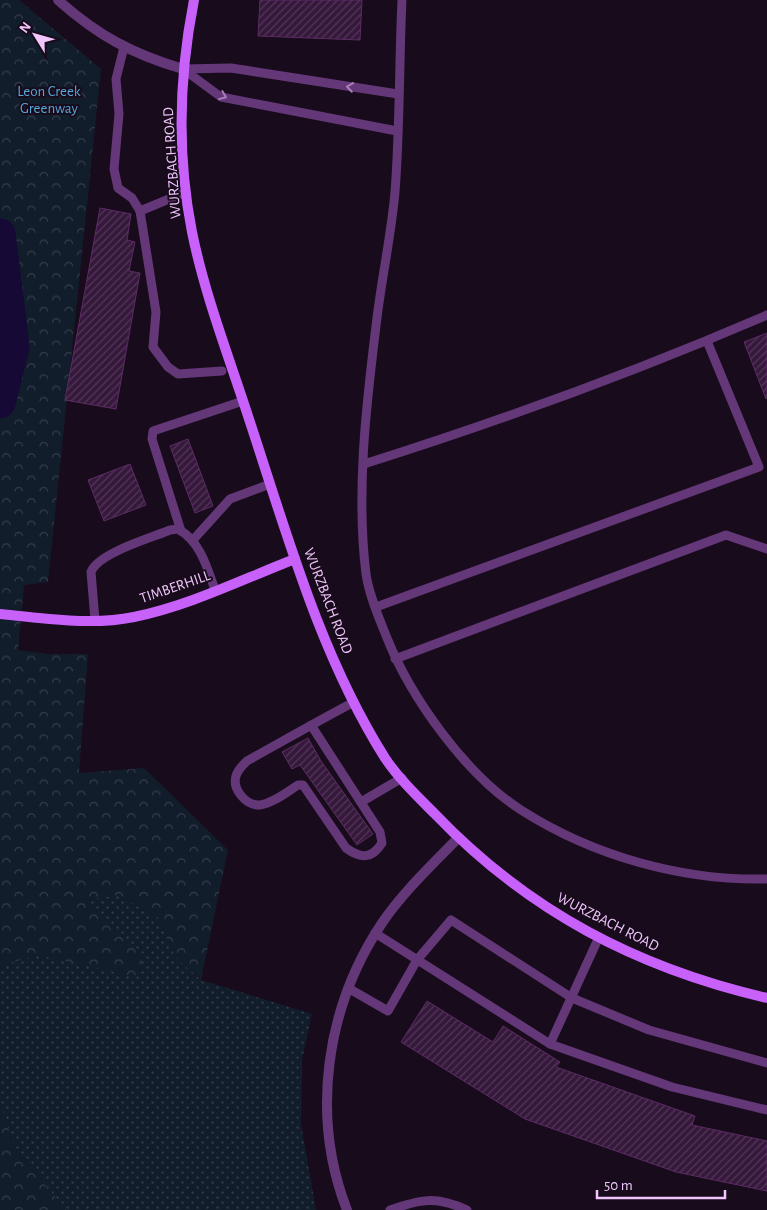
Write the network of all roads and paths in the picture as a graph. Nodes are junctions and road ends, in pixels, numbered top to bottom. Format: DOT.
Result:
graph roads {
  1 [pos="58,0"];
  2 [pos="194,0"];
  3 [pos="402,0"];
  4 [pos="124,47"];
  5 [pos="183,69"];
  6 [pos="398,94"];
  7 [pos="397,131"];
  8 [pos="186,192"];
  9 [pos="140,211"];
  10 [pos="767,315"];
  11 [pos="707,340"];
  12 [pos="222,371"];
  13 [pos="243,401"];
  14 [pos="364,464"];
  15 [pos="270,484"];
  16 [pos="181,531"];
  17 [pos="193,540"];
  18 [pos="767,549"];
  19 [pos="296,559"];
  20 [pos="215,590"];
  21 [pos="376,607"];
  22 [pos="0,614"];
  23 [pos="95,620"];
  24 [pos="396,659"];
  25 [pos="354,702"];
  26 [pos="311,725"];
  27 [pos="402,778"];
  28 [pos="361,802"];
  29 [pos="458,838"];
  30 [pos="767,879"];
  31 [pos="376,933"];
  32 [pos="599,938"];
  33 [pos="417,960"];
  34 [pos="348,988"];
  35 [pos="572,998"];
  36 [pos="767,998"];
  37 [pos="550,1044"];
  38 [pos="767,1063"];
  39 [pos="767,1110"];
  40 [pos="348,1210"];
  41 [pos="390,1210"];
  42 [pos="466,1210"];
  1 -- 4 [label="street"];
  2 -- 5 [label="main road, WURZBACH ROAD"];
  3 -- 6 [label="lane"];
  4 -- 5 [label="street"];
  4 -- 9 [label="lane"];
  6 -- 5 [label="lane, one-way"];
  5 -- 7 [label="lane, one-way"];
  5 -- 8 [label="main road, WURZBACH ROAD"];
  6 -- 7 [label="lane"];
  7 -- 14 [label="lane"];
  8 -- 9 [label="lane"];
  8 -- 13 [label="main road, WURZBACH ROAD"];
  9 -- 12 [label="lane"];
  10 -- 11 [label="lane"];
  11 -- 14 [label="lane"];
  11 -- 21 [label="lane"];
  13 -- 15 [label="main road, WURZBACH ROAD"];
  13 -- 16 [label="lane"];
  14 -- 21 [label="lane"];
  15 -- 17 [label="lane"];
  15 -- 19 [label="main road, WURZBACH ROAD"];
  16 -- 17 [label="lane"];
  16 -- 23 [label="lane"];
  17 -- 20 [label="lane"];
  18 -- 24 [label="lane"];
  19 -- 20 [label="main road, TIMBERHILL"];
  19 -- 25 [label="main road, WURZBACH ROAD"];
  20 -- 23 [label="main road, TIMBERHILL"];
  21 -- 24 [label="lane"];
  22 -- 23 [label="main road, TIMBERHILL"];
  24 -- 30 [label="lane"];
  25 -- 26 [label="lane"];
  25 -- 27 [label="main road, WURZBACH ROAD"];
  26 -- 28 [label="lane"];
  26 -- 28 [label="lane"];
  27 -- 28 [label="lane"];
  27 -- 29 [label="main road, WURZBACH ROAD"];
  29 -- 31 [label="street"];
  29 -- 32 [label="main road, WURZBACH ROAD"];
  31 -- 33 [label="lane"];
  31 -- 34 [label="street"];
  32 -- 35 [label="lane"];
  32 -- 36 [label="main road, WURZBACH ROAD"];
  33 -- 34 [label="lane"];
  33 -- 35 [label="lane"];
  33 -- 37 [label="lane"];
  34 -- 40 [label="street"];
  35 -- 37 [label="lane"];
  35 -- 38 [label="lane"];
  37 -- 39 [label="lane"];
  41 -- 42 [label="lane"];
}
